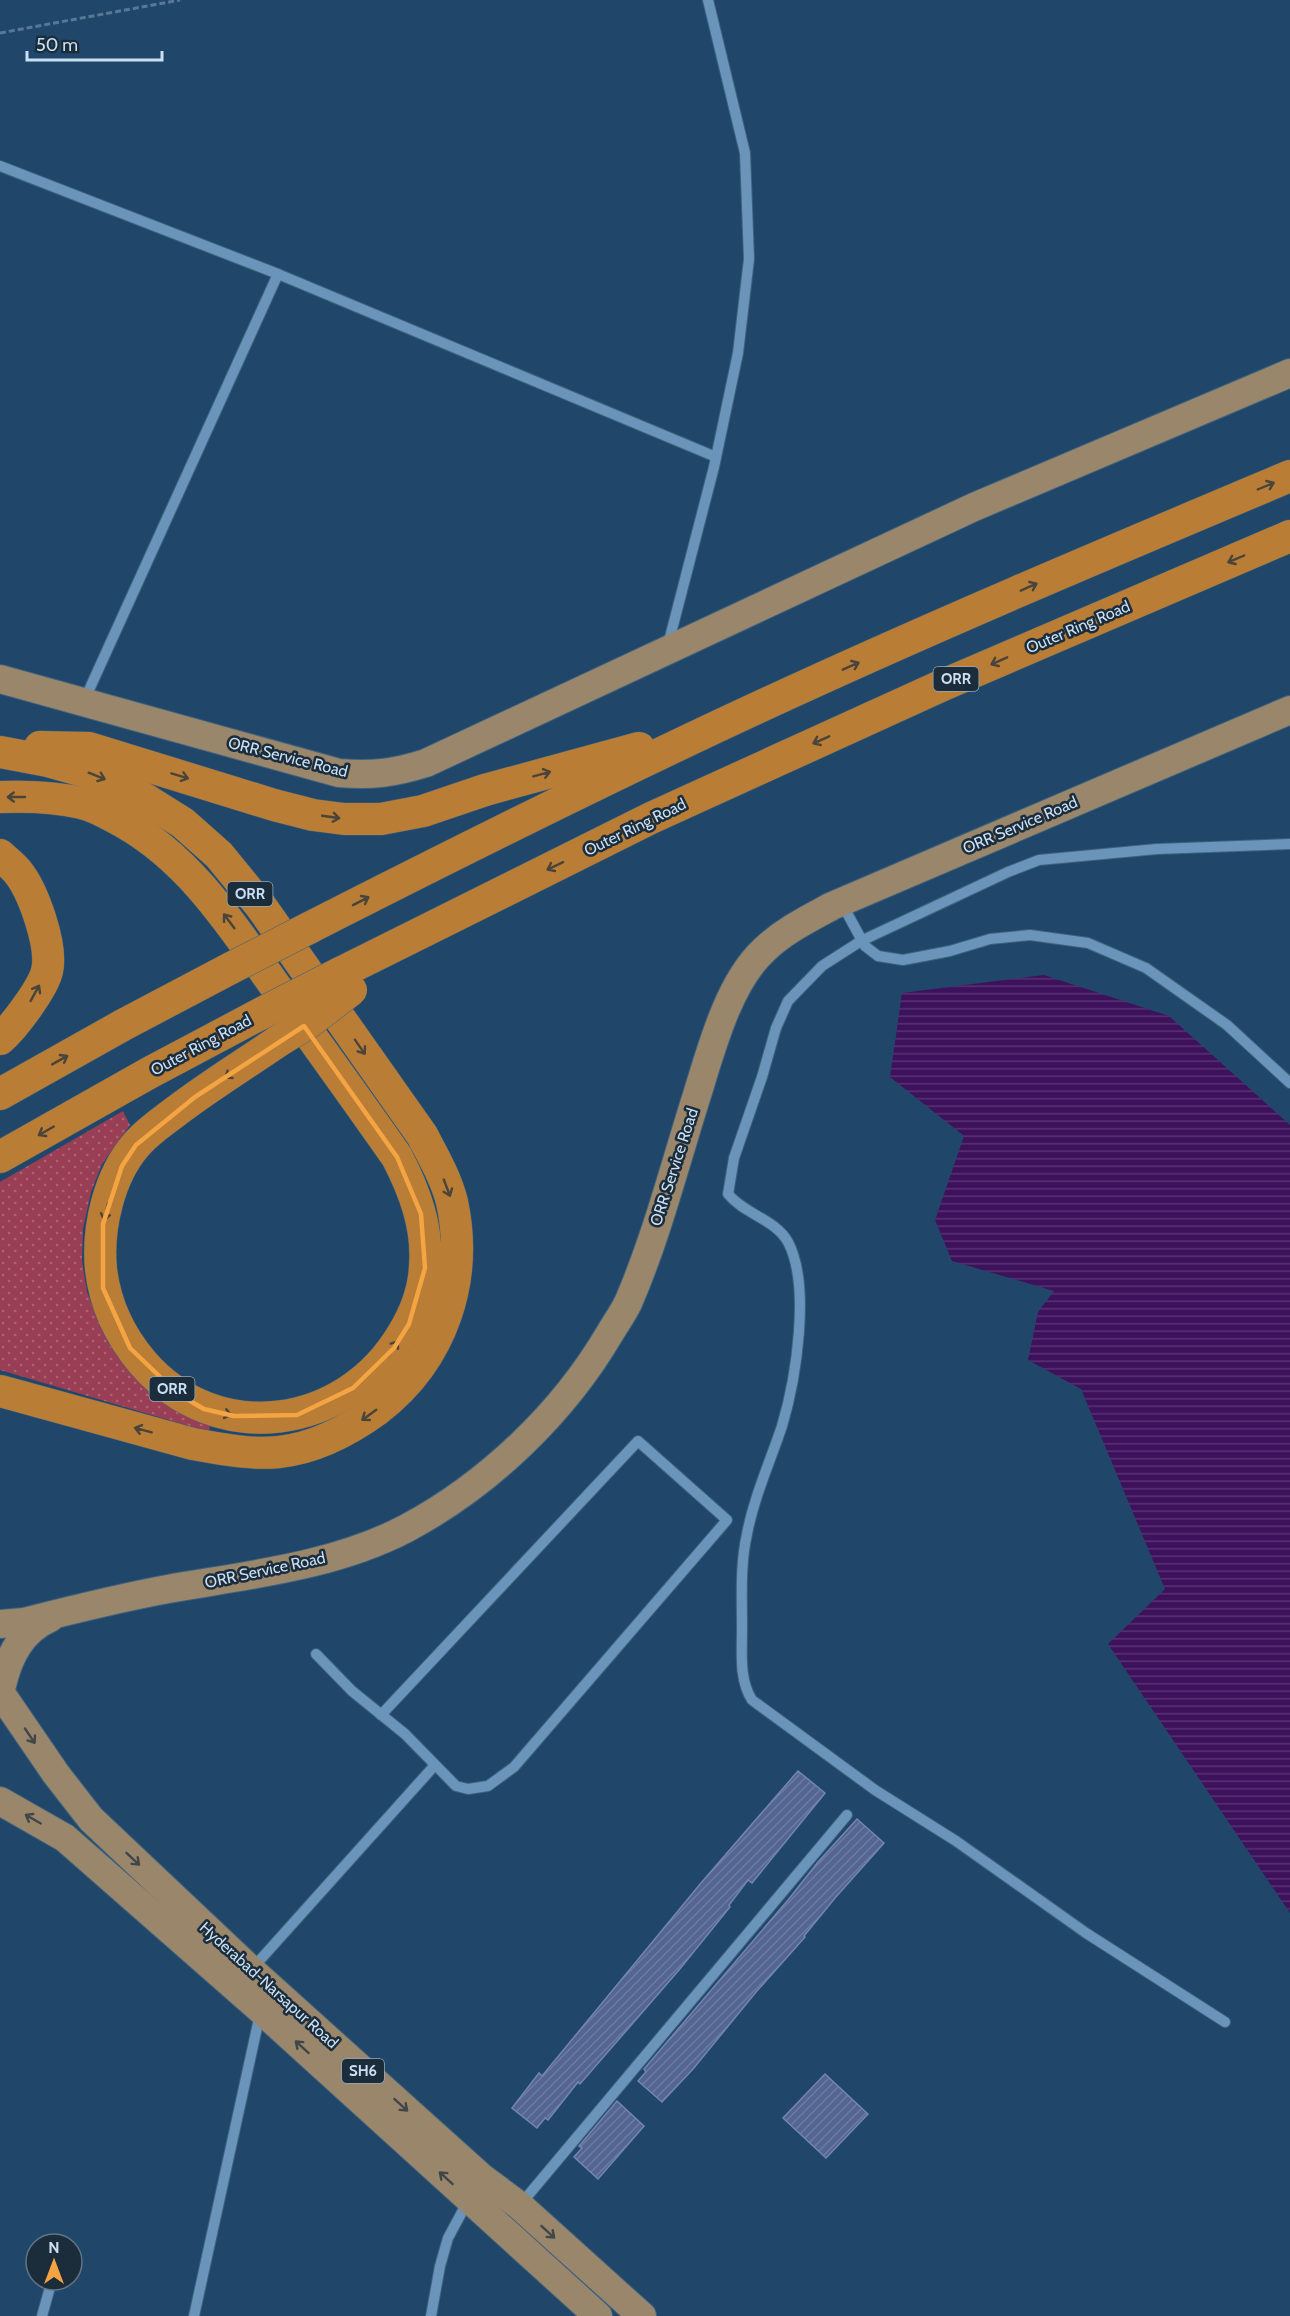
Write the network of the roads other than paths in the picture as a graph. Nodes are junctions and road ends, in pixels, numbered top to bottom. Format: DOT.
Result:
graph roads {
  1 [pos="708,0"];
  2 [pos="0,166"];
  3 [pos="279,274"];
  4 [pos="1290,373"];
  5 [pos="716,457"];
  6 [pos="1290,476"];
  7 [pos="1290,536"];
  8 [pos="666,651"];
  9 [pos="0,679"];
  10 [pos="84,701"];
  11 [pos="1290,710"];
  12 [pos="721,725"];
  13 [pos="0,752"];
  14 [pos="0,797"];
  15 [pos="1290,844"];
  16 [pos="0,855"];
  17 [pos="841,902"];
  18 [pos="861,941"];
  19 [pos="345,981"];
  20 [pos="0,1039"];
  21 [pos="1290,1083"];
  22 [pos="0,1094"];
  23 [pos="0,1157"];
  24 [pos="0,1390"];
  25 [pos="65,1611"];
  26 [pos="0,1624"];
  27 [pos="315,1654"];
  28 [pos="2,1687"];
  29 [pos="381,1715"];
  30 [pos="0,1732"];
  31 [pos="435,1765"];
  32 [pos="0,1800"];
  33 [pos="847,1815"];
  34 [pos="251,1970"];
  35 [pos="261,2010"];
  36 [pos="1225,2022"];
  37 [pos="469,2199"];
  38 [pos="520,2206"];
  39 [pos="49,2292"];
  40 [pos="42,2316"];
  41 [pos="194,2316"];
  42 [pos="432,2316"];
  43 [pos="598,2316"];
  44 [pos="642,2316"];
  1 -- 5 [label="street"];
  2 -- 3 [label="street"];
  3 -- 5 [label="street"];
  3 -- 10 [label="street"];
  4 -- 8 [label="main road, ORR Service Road"];
  5 -- 8 [label="street"];
  12 -- 6 [label="highway, one-way"];
  7 -- 19 [label="highway, Outer Ring Road / ORR, one-way"];
  8 -- 10 [label="main road, ORR Service Road"];
  9 -- 10 [label="main road, ORR Service Road"];
  11 -- 17 [label="main road, ORR Service Road"];
  13 -- 12 [label="highway, ORR, one-way"];
  22 -- 12 [label="highway, one-way, bridge"];
  13 -- 24 [label="highway, ORR, one-way"];
  19 -- 14 [label="highway, ORR, one-way, bridge"];
  15 -- 18 [label="street"];
  20 -- 16 [label="highway, one-way"];
  17 -- 18 [label="street"];
  17 -- 25 [label="main road, ORR Service Road"];
  18 -- 21 [label="street"];
  18 -- 36 [label="street"];
  19 -- 23 [label="highway, Outer Ring Road / ORR, one-way, bridge"];
  25 -- 26 [label="main road"];
  25 -- 28 [label="main road"];
  27 -- 29 [label="street"];
  28 -- 30 [label="main road"];
  28 -- 34 [label="main road, Hyderabad-Narsapur Road / SH6, one-way"];
  29 -- 31 [label="street"];
  29 -- 31 [label="street"];
  31 -- 34 [label="street"];
  35 -- 32 [label="main road, Hyderabad-Narsapur Road / SH6, one-way"];
  33 -- 38 [label="street"];
  34 -- 38 [label="main road, Hyderabad-Narsapur Road / SH6, one-way"];
  37 -- 35 [label="main road, Hyderabad-Narsapur Road / SH6, one-way"];
  35 -- 41 [label="street"];
  37 -- 42 [label="street"];
  37 -- 43 [label="main road, Hyderabad-Narsapur Road / SH6"];
  38 -- 44 [label="main road, Hyderabad-Narsapur Road / SH6, one-way"];
  39 -- 40 [label="street"];
}
